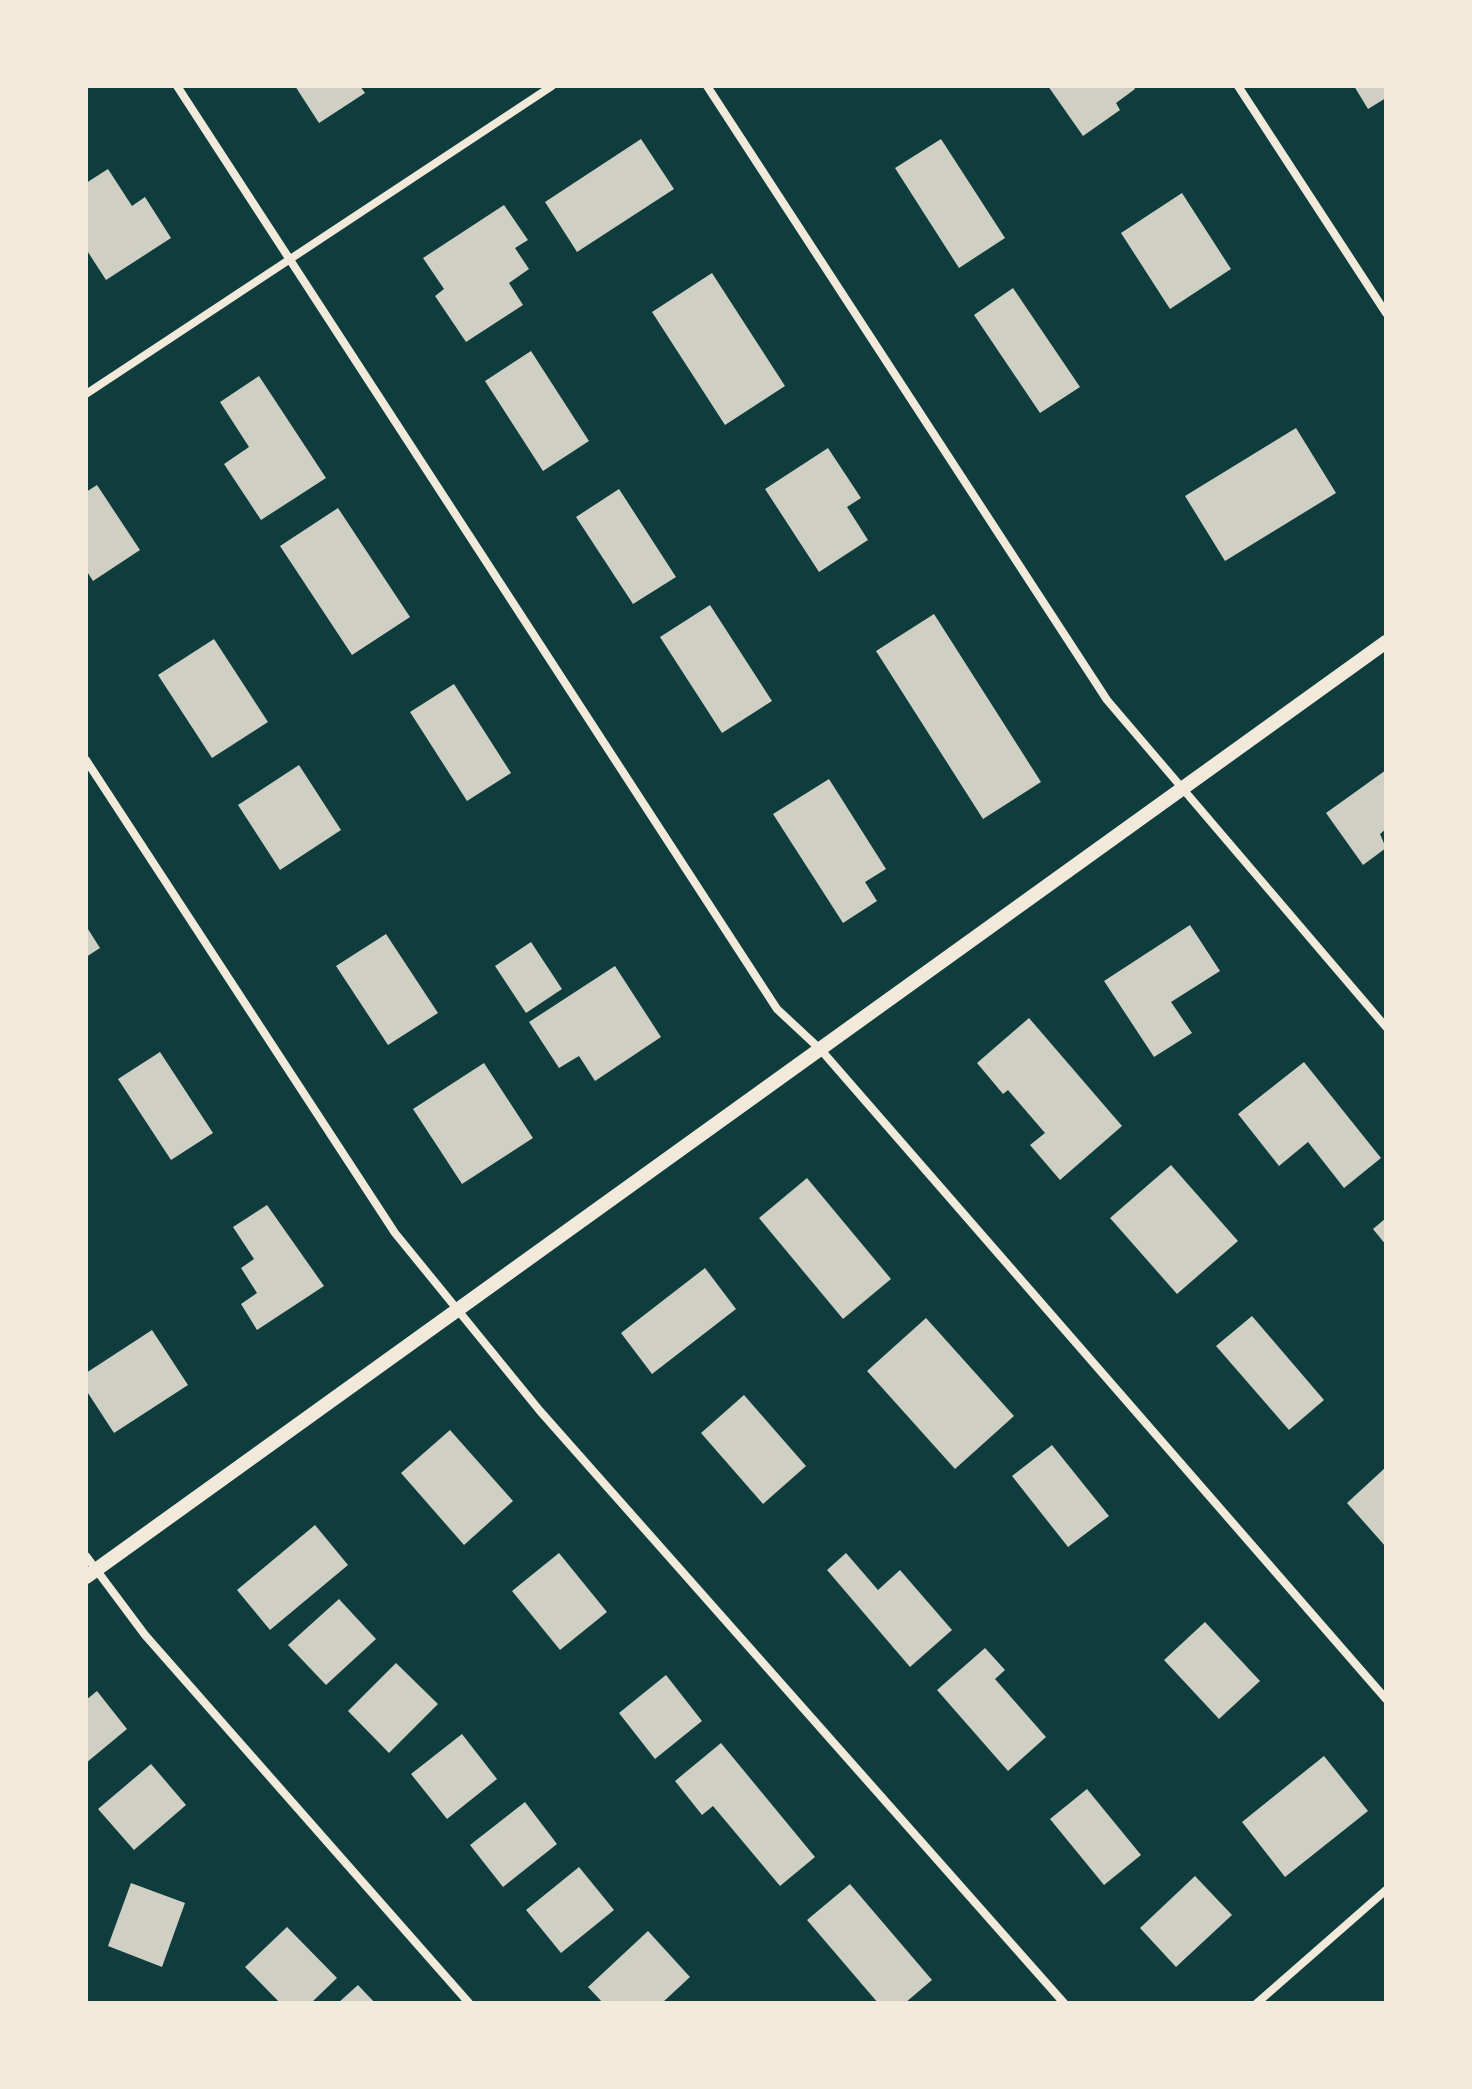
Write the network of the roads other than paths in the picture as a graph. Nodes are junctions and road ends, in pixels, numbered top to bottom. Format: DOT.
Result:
graph roads {
  1 [pos="177,86"];
  2 [pos="552,86"];
  3 [pos="707,86"];
  4 [pos="1238,86"];
  5 [pos="290,259"];
  6 [pos="1386,313"];
  7 [pos="86,394"];
  8 [pos="1386,642"];
  9 [pos="86,760"];
  10 [pos="1180,788"];
  11 [pos="1386,1027"];
  12 [pos="821,1050"];
  13 [pos="459,1309"];
  14 [pos="86,1556"];
  15 [pos="91,1573"];
  16 [pos="1386,1699"];
  17 [pos="1386,1890"];
  18 [pos="469,2003"];
  19 [pos="1064,2003"];
  20 [pos="1257,2003"];
  1 -- 5 [label="street"];
  2 -- 5 [label="street"];
  3 -- 10 [label="street"];
  4 -- 6 [label="street"];
  5 -- 7 [label="street"];
  5 -- 12 [label="street"];
  8 -- 10 [label="street"];
  9 -- 13 [label="street"];
  10 -- 11 [label="street"];
  10 -- 12 [label="street"];
  12 -- 13 [label="street"];
  12 -- 16 [label="street"];
  13 -- 15 [label="street"];
  13 -- 19 [label="street"];
  14 -- 15 [label="street"];
  15 -- 18 [label="street"];
  17 -- 20 [label="street"];
}
